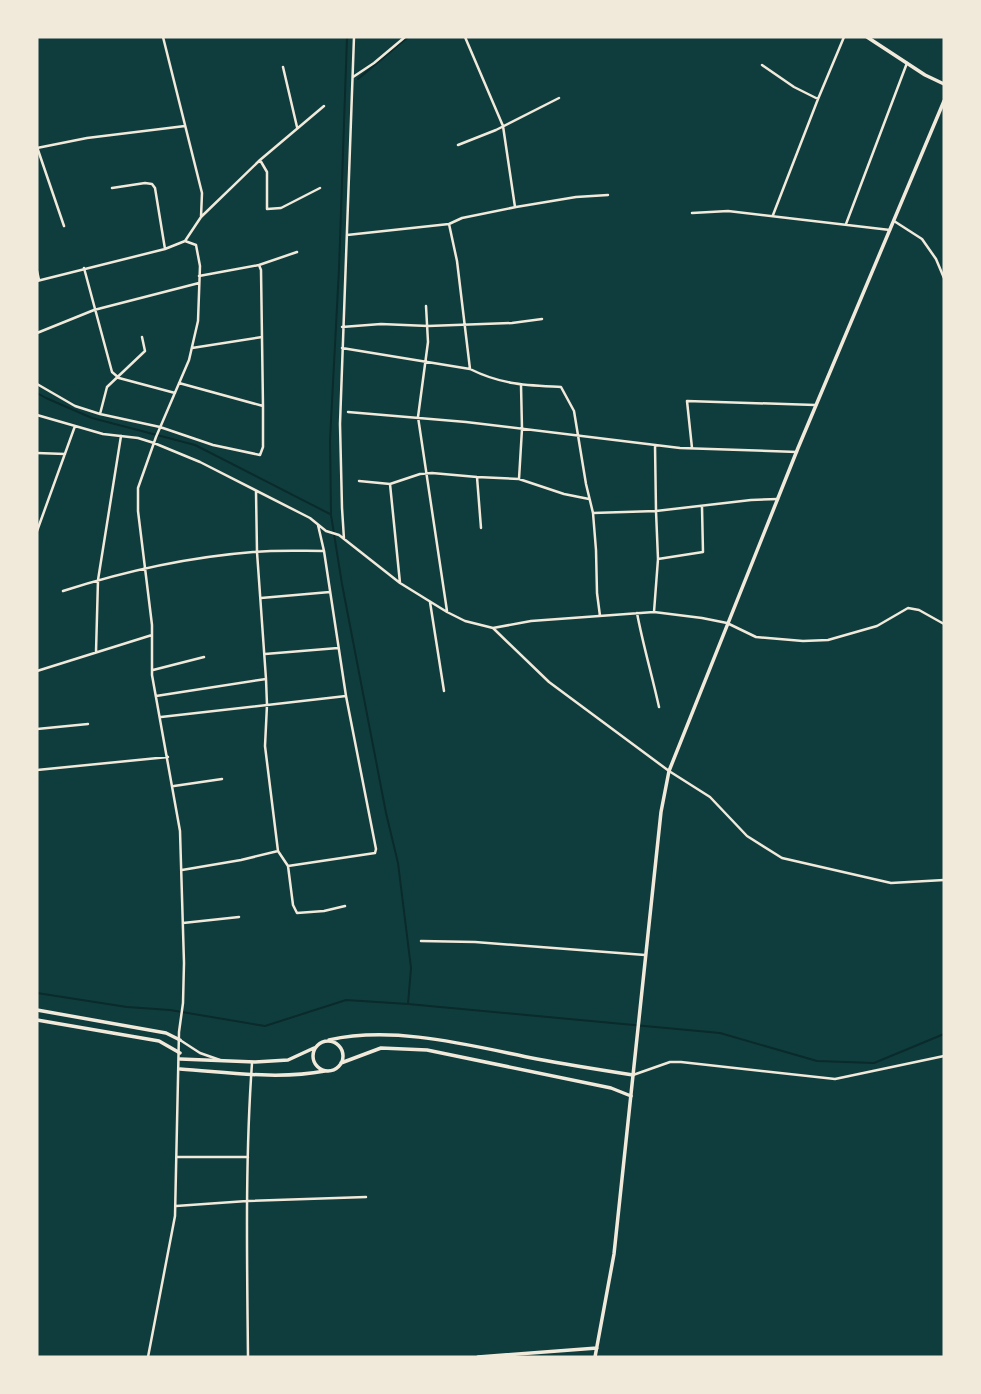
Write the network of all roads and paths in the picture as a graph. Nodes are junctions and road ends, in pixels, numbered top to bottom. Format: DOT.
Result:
graph roads {
  1 [pos="163,37"];
  2 [pos="354,37"];
  3 [pos="405,37"];
  4 [pos="464,37"];
  5 [pos="844,37"];
  6 [pos="866,37"];
  7 [pos="907,64"];
  8 [pos="762,65"];
  9 [pos="283,67"];
  10 [pos="352,77"];
  11 [pos="944,84"];
  12 [pos="559,98"];
  13 [pos="818,99"];
  14 [pos="944,101"];
  15 [pos="324,106"];
  16 [pos="185,126"];
  17 [pos="503,126"];
  18 [pos="297,127"];
  19 [pos="458,145"];
  20 [pos="37,148"];
  21 [pos="260,160"];
  22 [pos="112,188"];
  23 [pos="320,188"];
  24 [pos="608,195"];
  25 [pos="516,207"];
  26 [pos="692,213"];
  27 [pos="772,216"];
  28 [pos="201,217"];
  29 [pos="894,221"];
  30 [pos="449,224"];
  31 [pos="845,224"];
  32 [pos="64,226"];
  33 [pos="890,230"];
  34 [pos="347,235"];
  35 [pos="185,241"];
  36 [pos="165,249"];
  37 [pos="297,252"];
  38 [pos="259,265"];
  39 [pos="84,268"];
  40 [pos="37,271"];
  41 [pos="200,275"];
  42 [pos="944,278"];
  43 [pos="38,280"];
  44 [pos="199,283"];
  45 [pos="426,306"];
  46 [pos="94,310"];
  47 [pos="542,319"];
  48 [pos="465,325"];
  49 [pos="428,326"];
  50 [pos="342,327"];
  51 [pos="37,333"];
  52 [pos="142,337"];
  53 [pos="262,337"];
  54 [pos="192,348"];
  55 [pos="342,348"];
  56 [pos="426,363"];
  57 [pos="470,369"];
  58 [pos="117,376"];
  59 [pos="179,383"];
  60 [pos="37,384"];
  61 [pos="521,385"];
  62 [pos="175,393"];
  63 [pos="816,405"];
  64 [pos="263,406"];
  65 [pos="348,412"];
  66 [pos="100,414"];
  67 [pos="37,415"];
  68 [pos="418,417"];
  69 [pos="75,426"];
  70 [pos="522,429"];
  71 [pos="160,430"];
  72 [pos="121,436"];
  73 [pos="578,436"];
  74 [pos="154,443"];
  75 [pos="655,445"];
  76 [pos="692,448"];
  77 [pos="797,452"];
  78 [pos="37,453"];
  79 [pos="65,454"];
  80 [pos="427,473"];
  81 [pos="477,477"];
  82 [pos="519,479"];
  83 [pos="359,481"];
  84 [pos="390,484"];
  85 [pos="256,491"];
  86 [pos="590,499"];
  87 [pos="778,499"];
  88 [pos="702,505"];
  89 [pos="656,511"];
  90 [pos="593,513"];
  91 [pos="43,514"];
  92 [pos="37,515"];
  93 [pos="318,525"];
  94 [pos="481,528"];
  95 [pos="37,531"];
  96 [pos="344,540"];
  97 [pos="324,551"];
  98 [pos="257,552"];
  99 [pos="658,559"];
  100 [pos="145,569"];
  101 [pos="98,580"];
  102 [pos="400,583"];
  103 [pos="63,591"];
  104 [pos="330,592"];
  105 [pos="261,598"];
  106 [pos="430,602"];
  107 [pos="447,612"];
  108 [pos="654,612"];
  109 [pos="637,613"];
  110 [pos="600,616"];
  111 [pos="727,623"];
  112 [pos="944,624"];
  113 [pos="493,628"];
  114 [pos="152,635"];
  115 [pos="340,648"];
  116 [pos="96,652"];
  117 [pos="265,654"];
  118 [pos="204,657"];
  119 [pos="152,670"];
  120 [pos="37,671"];
  121 [pos="266,679"];
  122 [pos="444,691"];
  123 [pos="156,696"];
  124 [pos="346,696"];
  125 [pos="267,705"];
  126 [pos="659,706"];
  127 [pos="160,718"];
  128 [pos="88,724"];
  129 [pos="37,729"];
  130 [pos="168,757"];
  131 [pos="37,770"];
  132 [pos="669,771"];
  133 [pos="222,779"];
  134 [pos="173,787"];
  135 [pos="278,851"];
  136 [pos="288,866"];
  137 [pos="182,870"];
  138 [pos="944,880"];
  139 [pos="345,906"];
  140 [pos="239,917"];
  141 [pos="183,922"];
  142 [pos="421,941"];
  143 [pos="645,955"];
  144 [pos="37,1010"];
  145 [pos="37,1020"];
  146 [pos="180,1040"];
  147 [pos="329,1040"];
  148 [pos="314,1048"];
  149 [pos="180,1056"];
  150 [pos="944,1056"];
  151 [pos="223,1061"];
  152 [pos="252,1062"];
  153 [pos="341,1063"];
  154 [pos="180,1069"];
  155 [pos="325,1071"];
  156 [pos="251,1074"];
  157 [pos="633,1075"];
  158 [pos="631,1096"];
  159 [pos="177,1157"];
  160 [pos="248,1157"];
  161 [pos="366,1197"];
  162 [pos="247,1201"];
  163 [pos="176,1206"];
  164 [pos="597,1348"];
  165 [pos="148,1357"];
  166 [pos="248,1357"];
  167 [pos="478,1357"];
  168 [pos="595,1357"];
  1 -- 16 [label="street"];
  2 -- 10 [label="street"];
  3 -- 10 [label="street"];
  4 -- 17 [label="street"];
  5 -- 13 [label="street"];
  6 -- 7 [label="main road"];
  7 -- 11 [label="main road"];
  7 -- 31 [label="street"];
  8 -- 13 [label="street"];
  9 -- 18 [label="street"];
  10 -- 34 [label="street"];
  12 -- 17 [label="street"];
  13 -- 27 [label="street"];
  14 -- 29 [label="main road"];
  15 -- 18 [label="street"];
  16 -- 20 [label="street"];
  16 -- 28 [label="street"];
  17 -- 19 [label="street"];
  17 -- 25 [label="street"];
  18 -- 21 [label="street"];
  20 -- 32 [label="street"];
  21 -- 23 [label="street"];
  21 -- 28 [label="street"];
  22 -- 36 [label="street"];
  24 -- 25 [label="street"];
  25 -- 30 [label="street"];
  26 -- 27 [label="street"];
  27 -- 31 [label="street"];
  28 -- 35 [label="street"];
  29 -- 33 [label="main road"];
  29 -- 42 [label="street"];
  30 -- 34 [label="street"];
  30 -- 48 [label="street"];
  31 -- 33 [label="street"];
  33 -- 63 [label="main road"];
  34 -- 50 [label="street"];
  35 -- 36 [label="street"];
  35 -- 41 [label="street"];
  36 -- 39 [label="street"];
  37 -- 38 [label="street"];
  38 -- 41 [label="street"];
  38 -- 53 [label="street"];
  39 -- 43 [label="street"];
  39 -- 46 [label="street"];
  40 -- 43 [label="street"];
  41 -- 44 [label="street"];
  44 -- 46 [label="street"];
  44 -- 54 [label="street"];
  45 -- 49 [label="street"];
  46 -- 51 [label="street"];
  46 -- 58 [label="street"];
  47 -- 48 [label="street"];
  48 -- 49 [label="street"];
  48 -- 57 [label="street"];
  49 -- 50 [label="street"];
  49 -- 56 [label="street"];
  50 -- 55 [label="street"];
  52 -- 58 [label="street"];
  53 -- 54 [label="street"];
  53 -- 64 [label="street"];
  54 -- 59 [label="street"];
  55 -- 56 [label="street"];
  55 -- 96 [label="street"];
  56 -- 57 [label="street"];
  56 -- 68 [label="street"];
  57 -- 61 [label="street"];
  58 -- 62 [label="street"];
  58 -- 66 [label="street"];
  59 -- 62 [label="street"];
  59 -- 64 [label="street"];
  60 -- 66 [label="street"];
  61 -- 70 [label="street"];
  61 -- 73 [label="street"];
  62 -- 71 [label="street"];
  63 -- 76 [label="street"];
  63 -- 77 [label="main road"];
  64 -- 71 [label="street"];
  65 -- 68 [label="street"];
  66 -- 71 [label="street"];
  67 -- 69 [label="street"];
  68 -- 70 [label="street"];
  68 -- 80 [label="street"];
  69 -- 72 [label="street"];
  69 -- 79 [label="street"];
  70 -- 73 [label="street"];
  70 -- 82 [label="street"];
  71 -- 74 [label="street"];
  72 -- 74 [label="street"];
  72 -- 101 [label="street"];
  73 -- 75 [label="street"];
  73 -- 86 [label="street"];
  74 -- 85 [label="street"];
  74 -- 100 [label="street"];
  75 -- 76 [label="street"];
  75 -- 89 [label="street"];
  76 -- 77 [label="street"];
  77 -- 87 [label="main road"];
  78 -- 79 [label="street"];
  79 -- 91 [label="street"];
  80 -- 81 [label="street"];
  80 -- 84 [label="street"];
  80 -- 107 [label="street"];
  81 -- 82 [label="street"];
  81 -- 94 [label="street"];
  82 -- 86 [label="street"];
  83 -- 84 [label="street"];
  84 -- 102 [label="street"];
  85 -- 93 [label="street"];
  85 -- 98 [label="street"];
  86 -- 90 [label="street"];
  87 -- 88 [label="street"];
  87 -- 111 [label="main road"];
  88 -- 89 [label="street"];
  88 -- 99 [label="street"];
  89 -- 90 [label="street"];
  89 -- 99 [label="street"];
  90 -- 110 [label="street"];
  91 -- 92 [label="street"];
  91 -- 95 [label="street"];
  93 -- 96 [label="street"];
  93 -- 97 [label="street"];
  96 -- 102 [label="street"];
  97 -- 98 [label="street"];
  97 -- 104 [label="street"];
  98 -- 100 [label="street"];
  98 -- 105 [label="street"];
  99 -- 108 [label="street"];
  100 -- 101 [label="street"];
  100 -- 114 [label="street"];
  101 -- 103 [label="street"];
  101 -- 116 [label="street"];
  102 -- 106 [label="street"];
  104 -- 105 [label="street"];
  104 -- 115 [label="street"];
  105 -- 117 [label="street"];
  106 -- 107 [label="street"];
  106 -- 122 [label="street"];
  107 -- 113 [label="street"];
  108 -- 109 [label="street"];
  108 -- 111 [label="street"];
  109 -- 110 [label="street"];
  109 -- 126 [label="street"];
  110 -- 113 [label="street"];
  111 -- 112 [label="street"];
  111 -- 132 [label="main road"];
  113 -- 132 [label="street"];
  114 -- 116 [label="street"];
  114 -- 119 [label="street"];
  115 -- 117 [label="street"];
  115 -- 124 [label="street"];
  116 -- 120 [label="street"];
  117 -- 121 [label="street"];
  118 -- 119 [label="street"];
  119 -- 123 [label="street"];
  121 -- 123 [label="street"];
  121 -- 125 [label="street"];
  123 -- 127 [label="street"];
  124 -- 125 [label="street"];
  124 -- 136 [label="street"];
  125 -- 127 [label="street"];
  125 -- 135 [label="street"];
  127 -- 130 [label="street"];
  128 -- 129 [label="street"];
  130 -- 131 [label="street"];
  130 -- 134 [label="street"];
  132 -- 138 [label="street"];
  132 -- 143 [label="main road"];
  133 -- 134 [label="street"];
  134 -- 137 [label="street"];
  135 -- 136 [label="street"];
  135 -- 137 [label="street"];
  136 -- 139 [label="street"];
  137 -- 141 [label="street"];
  140 -- 141 [label="street"];
  141 -- 146 [label="street"];
  142 -- 143 [label="street"];
  143 -- 157 [label="main road"];
  144 -- 146 [label="main road"];
  145 -- 149 [label="main road"];
  146 -- 149 [label="street"];
  146 -- 151 [label="street"];
  147 -- 148 [label="main road"];
  147 -- 153 [label="main road"];
  147 -- 157 [label="main road"];
  148 -- 152 [label="main road"];
  148 -- 155 [label="main road"];
  149 -- 151 [label="main road"];
  149 -- 154 [label="street"];
  150 -- 157 [label="street"];
  151 -- 152 [label="main road"];
  152 -- 156 [label="street"];
  153 -- 155 [label="main road"];
  153 -- 158 [label="main road"];
  154 -- 156 [label="main road"];
  154 -- 159 [label="street"];
  155 -- 156 [label="main road"];
  156 -- 160 [label="street"];
  157 -- 158 [label="main road"];
  158 -- 164 [label="main road"];
  159 -- 160 [label="street"];
  159 -- 163 [label="street"];
  160 -- 162 [label="street"];
  161 -- 162 [label="street"];
  162 -- 163 [label="street"];
  162 -- 166 [label="street"];
  163 -- 165 [label="street"];
  164 -- 167 [label="main road"];
  164 -- 168 [label="main road"];
}
